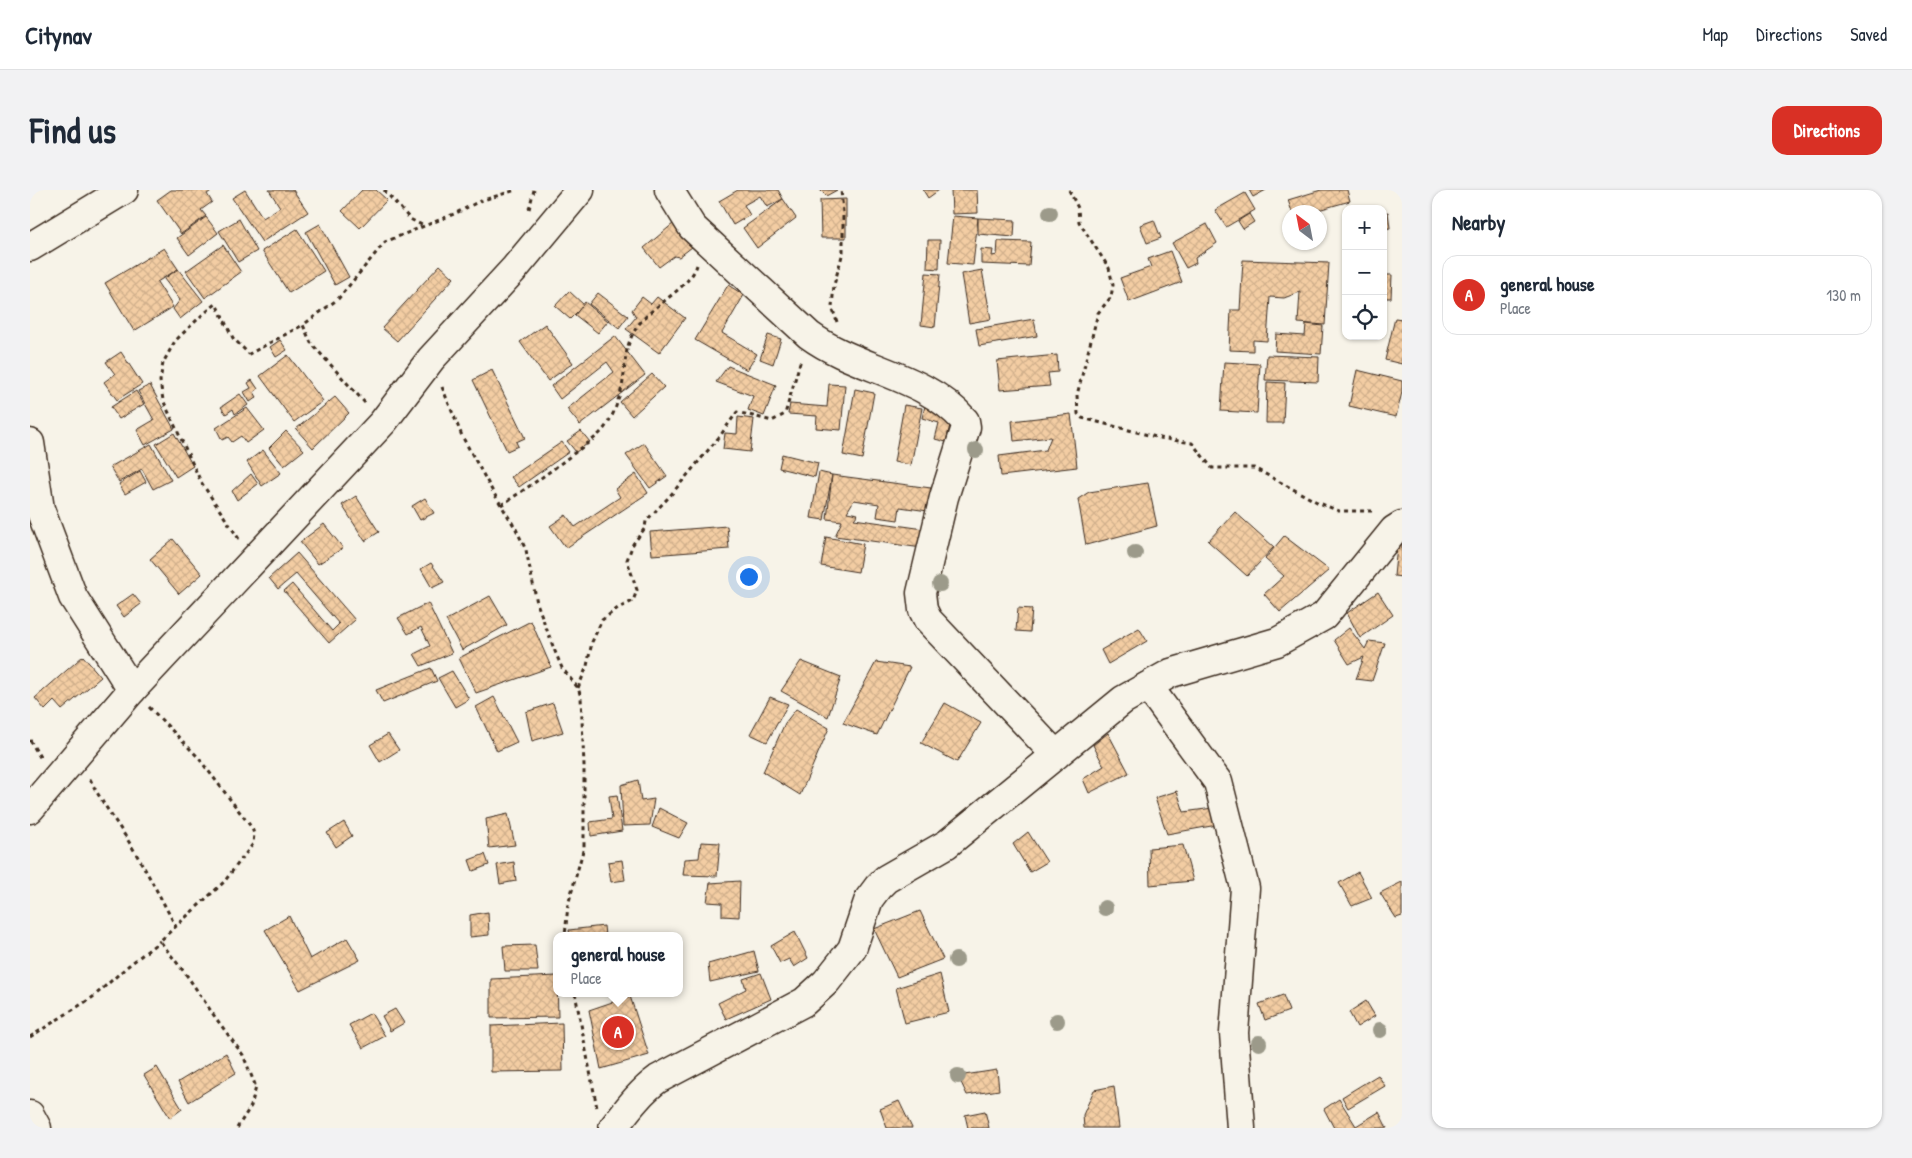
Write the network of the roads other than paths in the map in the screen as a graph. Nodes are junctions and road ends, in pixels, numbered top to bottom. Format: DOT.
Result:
graph roads {
  1 [pos="124,190"];
  2 [pos="580,190"];
  3 [pos="669,190"];
  4 [pos="30,247"];
  5 [pos="30,443"];
  6 [pos="1393,518"];
  7 [pos="1148,686"];
  8 [pos="132,690"];
  9 [pos="1056,755"];
  10 [pos="30,809"];
  11 [pos="30,1115"];
  12 [pos="605,1118"];
  13 [pos="37,1128"];
  14 [pos="1241,1128"];
  1 -- 4 [label="street"];
  2 -- 8 [label="street"];
  3 -- 9 [label="street"];
  5 -- 8 [label="street"];
  6 -- 7 [label="street"];
  7 -- 9 [label="street"];
  7 -- 14 [label="street"];
  8 -- 10 [label="street"];
  9 -- 12 [label="street"];
  11 -- 13 [label="street"];
}
